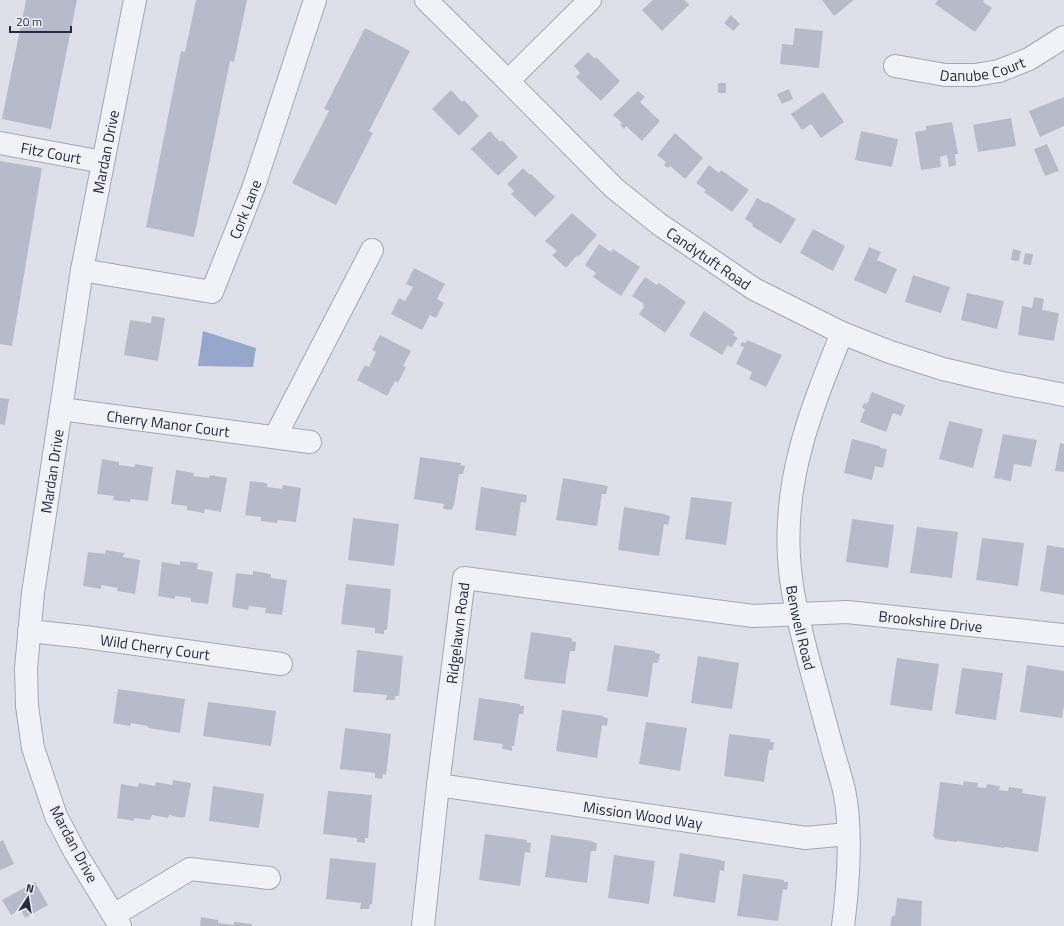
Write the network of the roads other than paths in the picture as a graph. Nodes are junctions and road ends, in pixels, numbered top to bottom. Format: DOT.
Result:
graph roads {
  1 [pos="135,0"];
  2 [pos="315,0"];
  3 [pos="426,0"];
  4 [pos="590,0"];
  5 [pos="1064,37"];
  6 [pos="894,66"];
  7 [pos="508,81"];
  8 [pos="0,143"];
  9 [pos="102,162"];
  10 [pos="372,250"];
  11 [pos="82,270"];
  12 [pos="842,333"];
  13 [pos="1064,395"];
  14 [pos="61,409"];
  15 [pos="275,437"];
  16 [pos="310,442"];
  17 [pos="796,614"];
  18 [pos="29,631"];
  19 [pos="1064,635"];
  20 [pos="281,664"];
  21 [pos="438,785"];
  22 [pos="848,834"];
  23 [pos="269,878"];
  24 [pos="117,921"];
  25 [pos="423,926"];
  26 [pos="843,926"];
  1 -- 9 [label="street, Mardan Drive"];
  2 -- 11 [label="street, Cork Lane"];
  3 -- 7 [label="street, Candytuft Road"];
  4 -- 7 [label="street"];
  5 -- 6 [label="street, Danube Court"];
  7 -- 12 [label="street, Candytuft Road"];
  8 -- 9 [label="street, Fitz Court"];
  9 -- 11 [label="street, Mardan Drive"];
  10 -- 15 [label="street"];
  11 -- 14 [label="street, Mardan Drive"];
  12 -- 13 [label="street, Candytuft Road"];
  12 -- 17 [label="street, Benwell Road"];
  14 -- 15 [label="street, Cherry Manor Court"];
  14 -- 18 [label="street, Mardan Drive"];
  15 -- 16 [label="street, Cherry Manor Court"];
  17 -- 19 [label="street, Brookshire Drive"];
  17 -- 21 [label="street, Ridgelawn Road"];
  17 -- 22 [label="street, Benwell Road"];
  18 -- 20 [label="street, Wild Cherry Court"];
  18 -- 24 [label="street, Mardan Drive"];
  21 -- 22 [label="street, Mission Wood Way"];
  21 -- 25 [label="street, Ridgelawn Road"];
  22 -- 26 [label="street, Benwell Road"];
  23 -- 24 [label="street"];
}
